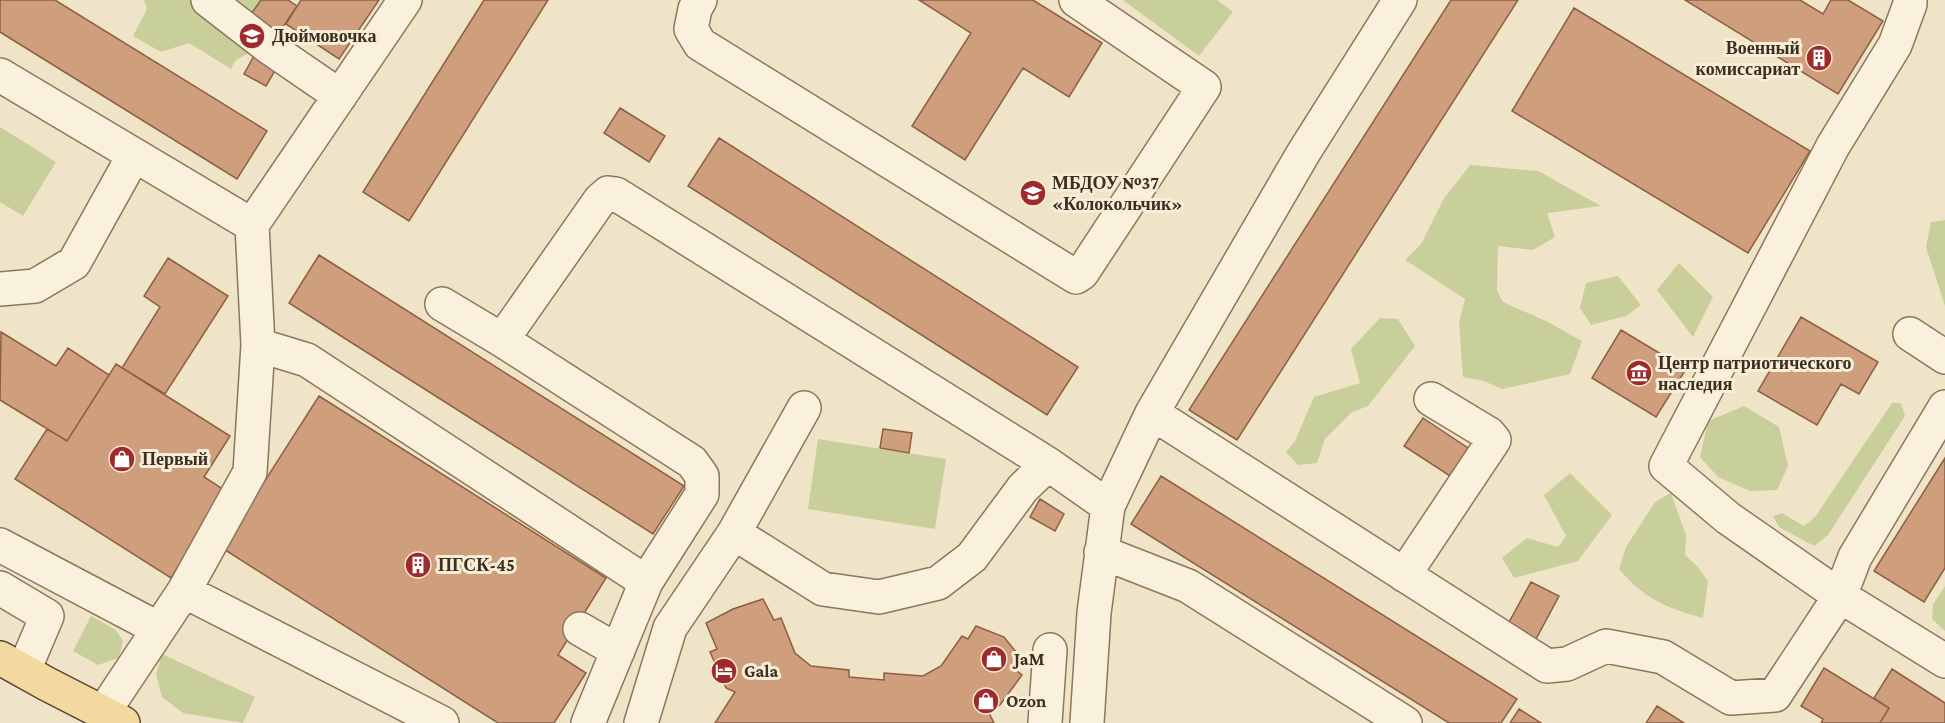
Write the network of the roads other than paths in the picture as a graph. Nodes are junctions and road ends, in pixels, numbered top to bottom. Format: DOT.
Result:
graph roads {
  1 [pos="208,0"];
  2 [pos="405,0"];
  3 [pos="700,0"];
  4 [pos="1076,0"];
  5 [pos="1400,0"];
  6 [pos="1910,0"];
  7 [pos="0,75"];
  8 [pos="340,96"];
  9 [pos="134,155"];
  10 [pos="252,225"];
  11 [pos="0,289"];
  12 [pos="442,304"];
  13 [pos="1910,334"];
  14 [pos="502,340"];
  15 [pos="258,345"];
  16 [pos="1945,357"];
  17 [pos="1431,399"];
  18 [pos="1945,407"];
  19 [pos="804,408"];
  20 [pos="1152,413"];
  21 [pos="1048,465"];
  22 [pos="1108,506"];
  23 [pos="734,533"];
  24 [pos="0,545"];
  25 [pos="1101,552"];
  26 [pos="1404,575"];
  27 [pos="646,582"];
  28 [pos="0,588"];
  29 [pos="184,591"];
  30 [pos="1840,596"];
  31 [pos="158,628"];
  32 [pos="580,629"];
  33 [pos="1050,650"];
  34 [pos="618,651"];
  35 [pos="1945,662"];
  36 [pos="12,664"];
  37 [pos="113,718"];
  38 [pos="442,723"];
  39 [pos="588,723"];
  40 [pos="641,723"];
  41 [pos="1046,723"];
  42 [pos="1087,723"];
  43 [pos="1405,723"];
  1 -- 8 [label="street"];
  2 -- 8 [label="street"];
  3 -- 4 [label="street"];
  5 -- 20 [label="street"];
  6 -- 30 [label="street"];
  7 -- 9 [label="street"];
  8 -- 10 [label="street"];
  9 -- 10 [label="street"];
  9 -- 11 [label="street"];
  10 -- 15 [label="street"];
  12 -- 14 [label="street"];
  13 -- 16 [label="street"];
  14 -- 21 [label="street"];
  14 -- 27 [label="street"];
  15 -- 27 [label="street"];
  15 -- 29 [label="street"];
  17 -- 26 [label="street"];
  18 -- 30 [label="street"];
  19 -- 23 [label="street"];
  20 -- 22 [label="street"];
  20 -- 26 [label="street"];
  21 -- 22 [label="street"];
  21 -- 23 [label="street"];
  22 -- 25 [label="street"];
  23 -- 40 [label="street"];
  24 -- 31 [label="street"];
  25 -- 42 [label="street"];
  25 -- 43 [label="street"];
  26 -- 30 [label="street"];
  27 -- 34 [label="street"];
  28 -- 36 [label="street"];
  29 -- 31 [label="street"];
  29 -- 38 [label="street"];
  30 -- 35 [label="street"];
  31 -- 37 [label="street"];
  32 -- 34 [label="street"];
  33 -- 41 [label="street"];
  34 -- 39 [label="street"];
  36 -- 37 [label="main road"];
}
